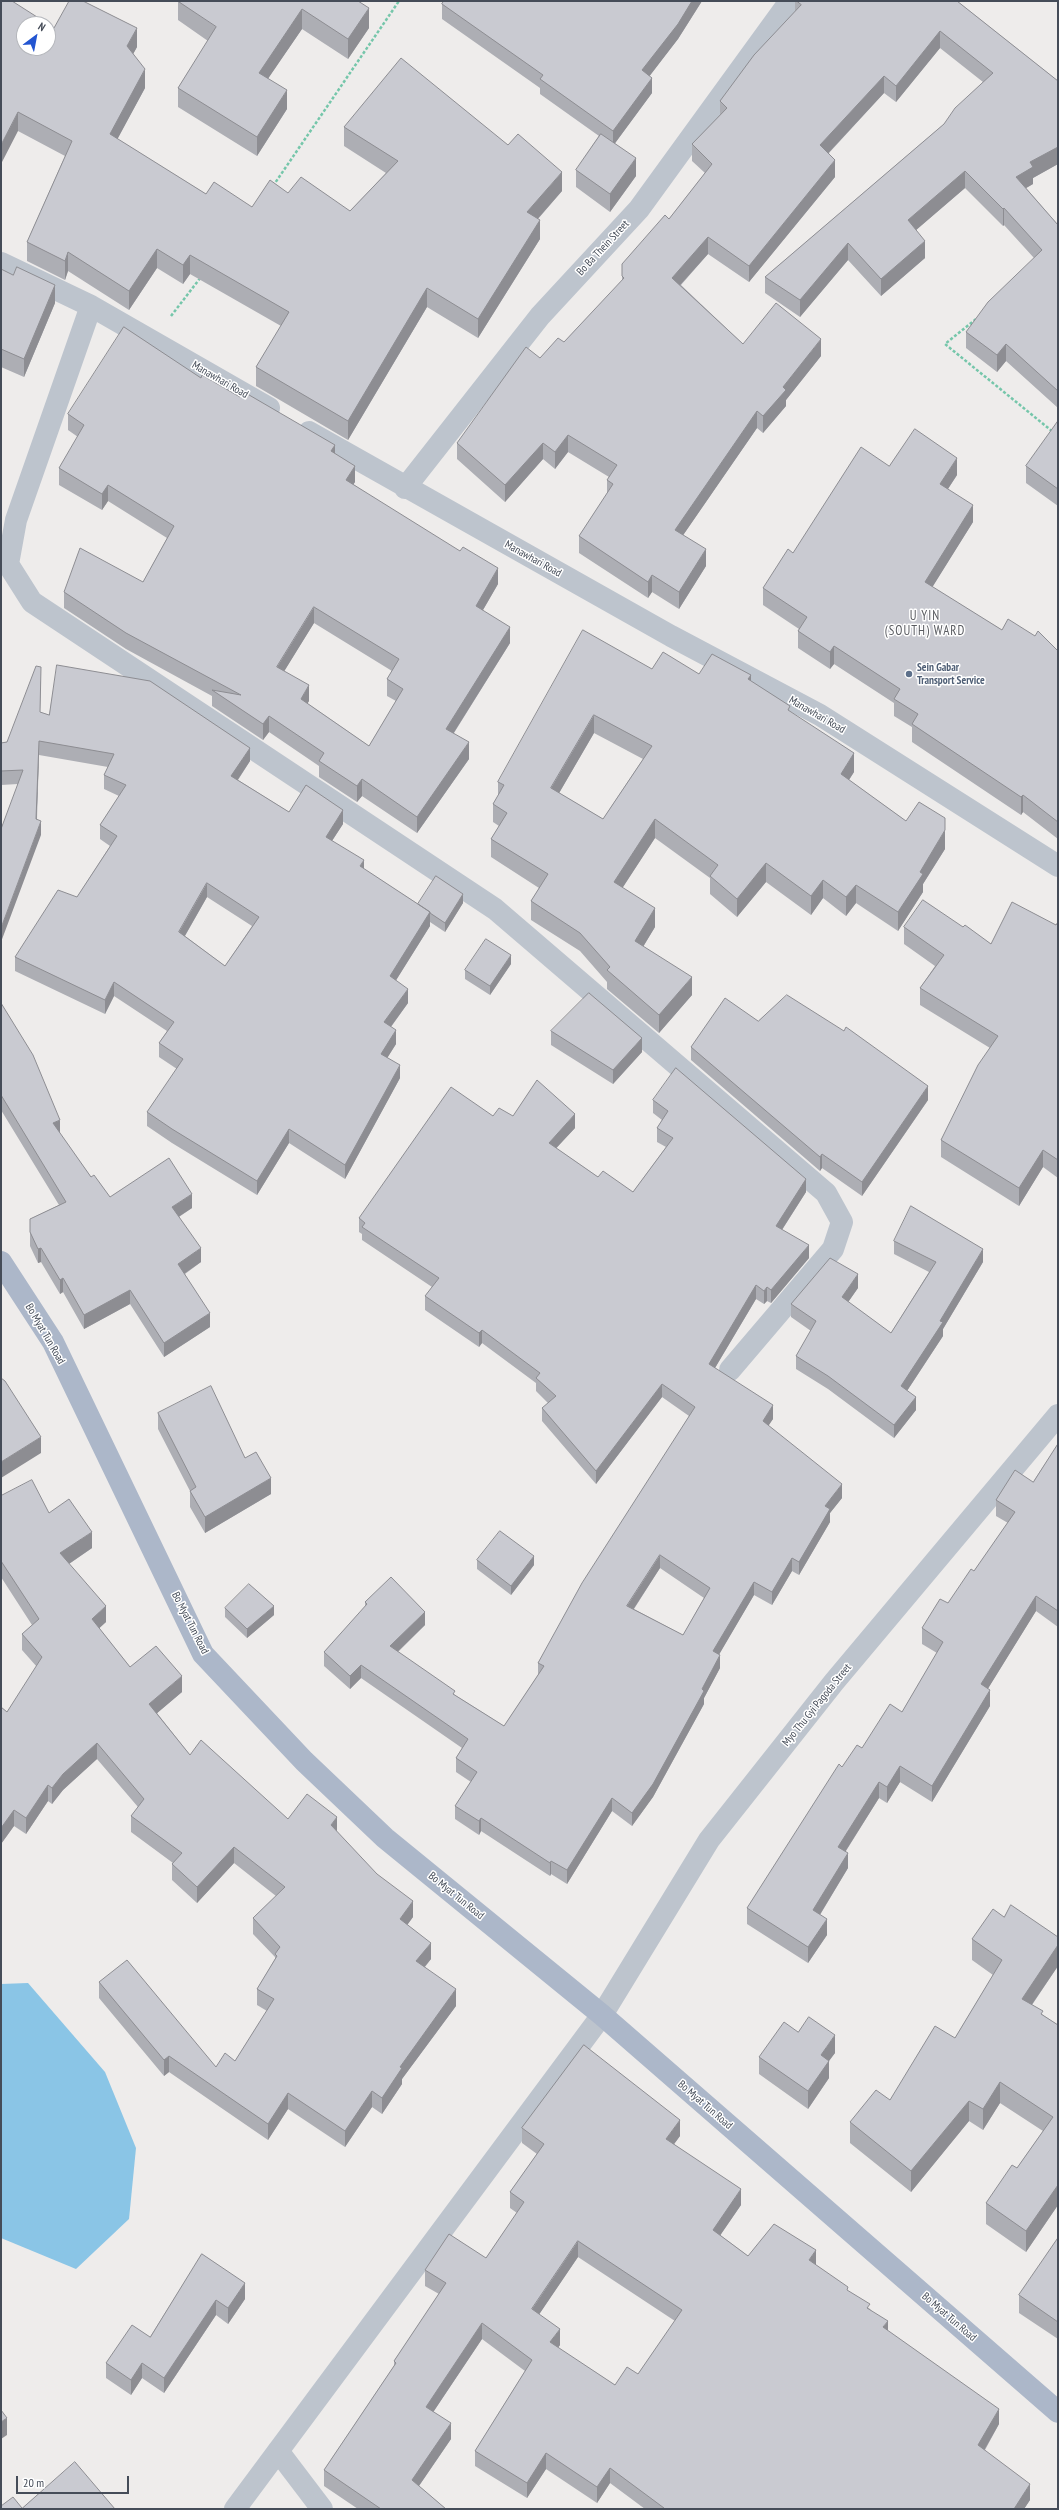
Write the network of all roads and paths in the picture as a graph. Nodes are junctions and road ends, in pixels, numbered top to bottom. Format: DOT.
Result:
graph roads {
  1 [pos="399,1"];
  2 [pos="790,1"];
  3 [pos="272,187"];
  4 [pos="1,263"];
  5 [pos="205,273"];
  6 [pos="91,306"];
  7 [pos="981,316"];
  8 [pos="152,340"];
  9 [pos="1058,436"];
  10 [pos="404,488"];
  11 [pos="1058,866"];
  12 [pos="1,1262"];
  13 [pos="730,1370"];
  14 [pos="1058,1415"];
  15 [pos="602,2015"];
  16 [pos="1058,2412"];
  17 [pos="278,2451"];
  18 [pos="235,2509"];
  19 [pos="322,2509"];
  1 -- 3 [label="path"];
  2 -- 10 [label="street, Bo Ba Thein Street"];
  4 -- 6 [label="street, Manawhari Road"];
  5 -- 8 [label="path"];
  6 -- 8 [label="street, Manawhari Road"];
  6 -- 13 [label="street"];
  7 -- 9 [label="path"];
  8 -- 10 [label="street, Manawhari Road"];
  10 -- 11 [label="street, Manawhari Road"];
  12 -- 15 [label="main road, Bo Myat Tun Road"];
  14 -- 15 [label="street, Myo Thu Gyi Pagoda Street"];
  15 -- 16 [label="main road, Bo Myat Tun Road"];
  15 -- 17 [label="street, Myo Thu Gyi Pagoda Street"];
  17 -- 18 [label="street, Myo Thu Gyi Pagoda Street"];
  17 -- 19 [label="street"];
}
